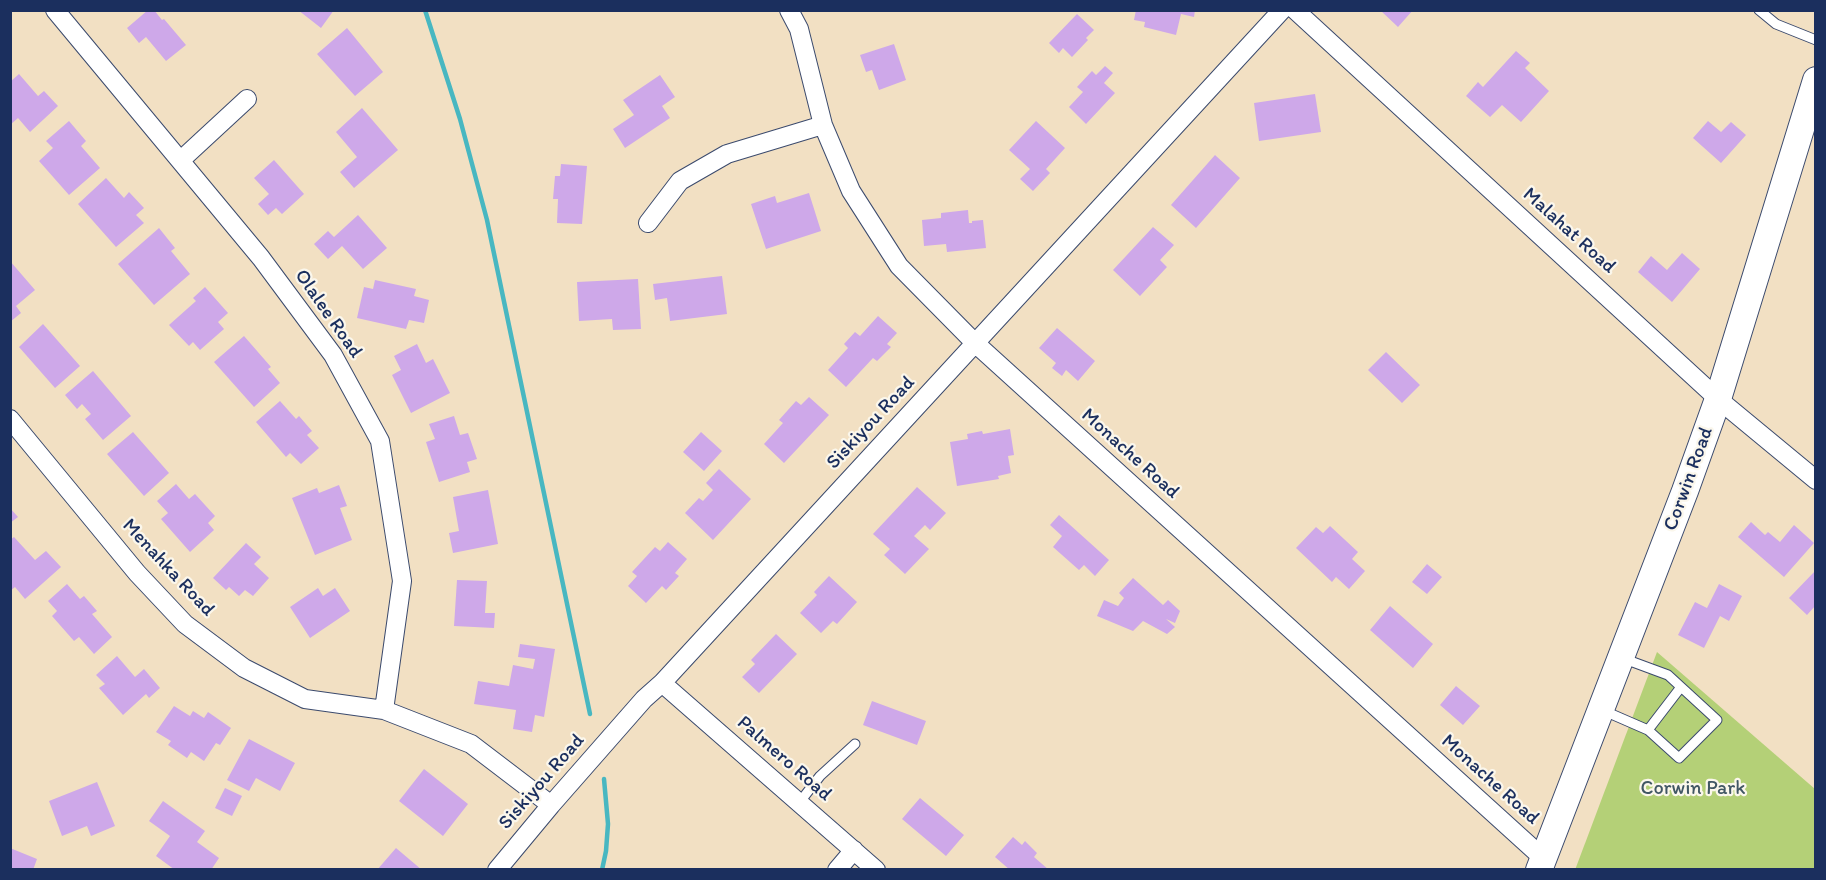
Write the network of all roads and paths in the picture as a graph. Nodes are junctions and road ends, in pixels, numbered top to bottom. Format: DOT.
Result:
graph roads {
  1 [pos="55,10"];
  2 [pos="789,10"];
  3 [pos="1282,10"];
  4 [pos="1294,10"];
  5 [pos="1759,10"];
  6 [pos="1815,40"];
  7 [pos="1815,80"];
  8 [pos="247,99"];
  9 [pos="824,125"];
  10 [pos="181,160"];
  11 [pos="648,223"];
  12 [pos="975,343"];
  13 [pos="1718,399"];
  14 [pos="10,419"];
  15 [pos="1815,480"];
  16 [pos="1620,658"];
  17 [pos="662,683"];
  18 [pos="1681,687"];
  19 [pos="1600,709"];
  20 [pos="384,710"];
  21 [pos="1648,730"];
  22 [pos="855,744"];
  23 [pos="799,803"];
  24 [pos="551,805"];
  25 [pos="855,850"];
  26 [pos="1541,864"];
  27 [pos="497,870"];
  28 [pos="837,870"];
  29 [pos="876,870"];
  1 -- 10 [label="street, Olalee Road"];
  2 -- 9 [label="street, Monache Road"];
  3 -- 12 [label="street, Siskiyou Road"];
  4 -- 13 [label="street, Malahat Road"];
  5 -- 6 [label="lane"];
  7 -- 13 [label="main road, Corwin Road"];
  8 -- 10 [label="street"];
  9 -- 11 [label="street"];
  9 -- 12 [label="street, Monache Road"];
  10 -- 20 [label="street, Olalee Road"];
  12 -- 17 [label="street, Siskiyou Road"];
  12 -- 26 [label="street, Monache Road"];
  13 -- 15 [label="street, Malahat Road"];
  13 -- 16 [label="main road, Corwin Road"];
  14 -- 20 [label="street, Menahka Road"];
  16 -- 18 [label="lane"];
  16 -- 19 [label="main road, Corwin Road"];
  17 -- 23 [label="street, Palmero Road"];
  17 -- 24 [label="street, Siskiyou Road"];
  18 -- 21 [label="lane"];
  18 -- 21 [label="lane"];
  19 -- 21 [label="lane"];
  19 -- 26 [label="main road, Corwin Road"];
  20 -- 24 [label="street, Menahka Road"];
  22 -- 23 [label="lane"];
  23 -- 25 [label="street, Palmero Road"];
  24 -- 27 [label="street, Siskiyou Road"];
  25 -- 28 [label="street"];
  25 -- 29 [label="street, Palmero Road"];
}
